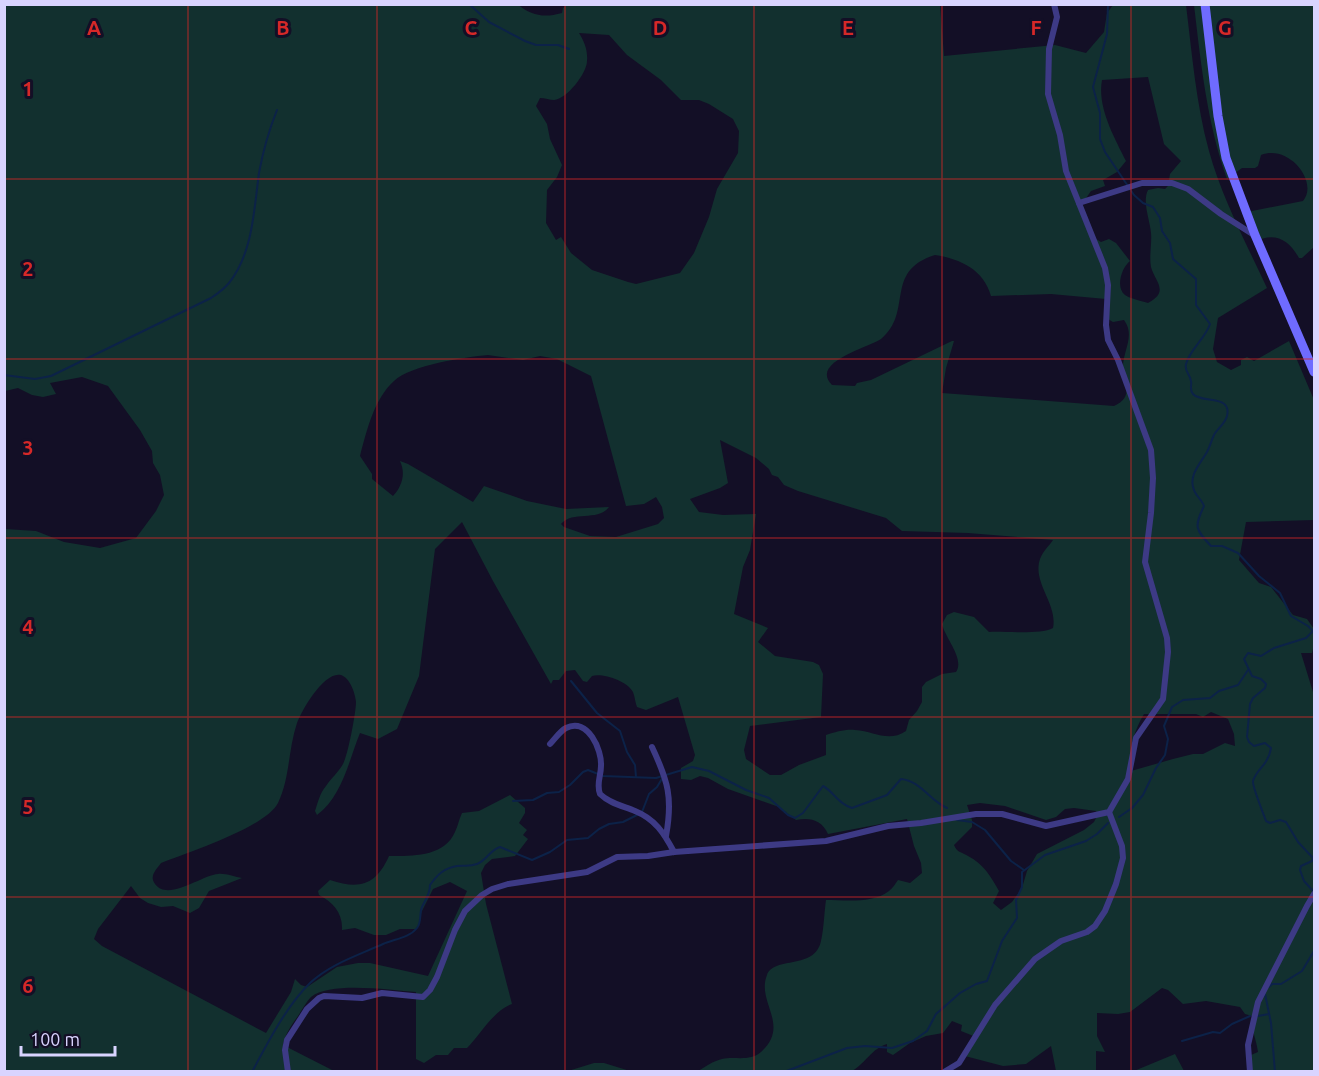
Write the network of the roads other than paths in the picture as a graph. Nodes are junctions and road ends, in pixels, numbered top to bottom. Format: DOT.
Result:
graph roads {
  1 [pos="1054,4"];
  2 [pos="1205,4"];
  3 [pos="1079,203"];
  4 [pos="1255,235"];
  5 [pos="1314,372"];
  6 [pos="550,744"];
  7 [pos="652,747"];
  8 [pos="1109,812"];
  9 [pos="666,836"];
  10 [pos="674,852"];
  11 [pos="1313,896"];
  12 [pos="288,1071"];
  13 [pos="944,1071"];
  14 [pos="1250,1071"];
  1 -- 3 [label="street"];
  2 -- 4 [label="main road"];
  3 -- 4 [label="street"];
  3 -- 8 [label="street"];
  4 -- 5 [label="main road"];
  6 -- 9 [label="street"];
  7 -- 9 [label="street"];
  8 -- 10 [label="street"];
  8 -- 13 [label="street"];
  9 -- 10 [label="street"];
  10 -- 12 [label="street"];
  11 -- 14 [label="street"];
}
